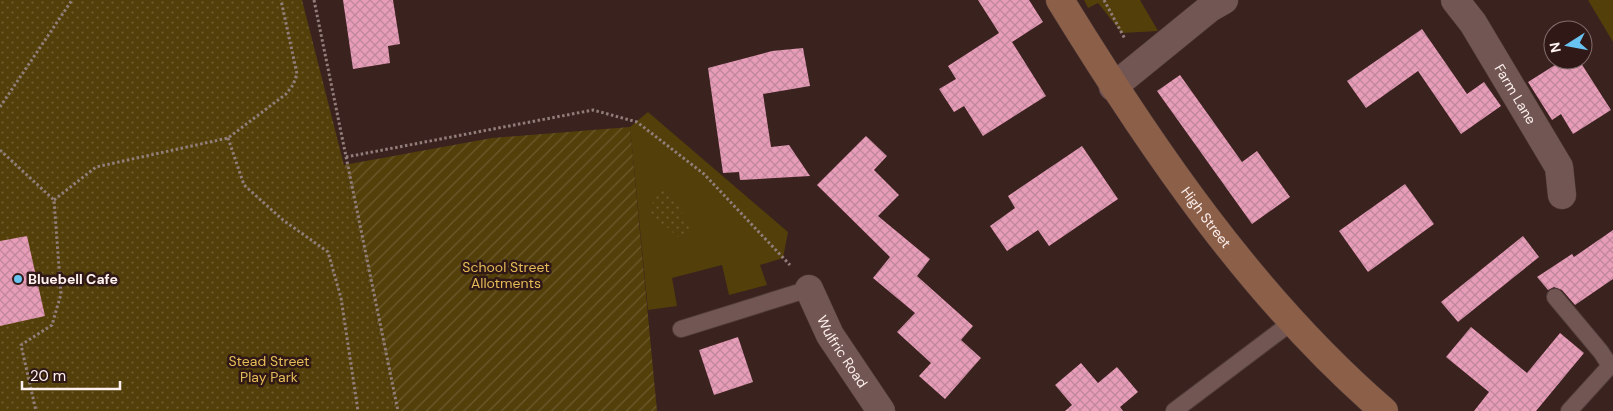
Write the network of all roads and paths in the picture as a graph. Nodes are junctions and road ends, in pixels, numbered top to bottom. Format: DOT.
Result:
graph roads {
  1 [pos="72,0"];
  2 [pos="280,0"];
  3 [pos="314,0"];
  4 [pos="1060,0"];
  5 [pos="1224,0"];
  6 [pos="1455,0"];
  7 [pos="1114,86"];
  8 [pos="0,107"];
  9 [pos="228,138"];
  10 [pos="0,150"];
  11 [pos="346,157"];
  12 [pos="1562,195"];
  13 [pos="54,200"];
  14 [pos="809,288"];
  15 [pos="1555,298"];
  16 [pos="1292,322"];
  17 [pos="681,329"];
  18 [pos="1611,368"];
  19 [pos="1577,408"];
  20 [pos="36,411"];
  21 [pos="358,411"];
  22 [pos="398,411"];
  23 [pos="881,411"];
  24 [pos="1174,411"];
  25 [pos="1384,411"];
  1 -- 8 [label="path"];
  2 -- 9 [label="path"];
  3 -- 11 [label="path"];
  4 -- 7 [label="main road, High Street"];
  5 -- 7 [label="street"];
  6 -- 12 [label="street, Farm Lane"];
  7 -- 16 [label="main road, High Street"];
  9 -- 13 [label="path"];
  9 -- 21 [label="path"];
  10 -- 13 [label="path"];
  11 -- 14 [label="path"];
  11 -- 22 [label="path"];
  13 -- 20 [label="path"];
  14 -- 17 [label="lane"];
  14 -- 23 [label="street, Wulfric Road"];
  15 -- 18 [label="lane"];
  16 -- 24 [label="lane"];
  16 -- 25 [label="main road, High Street"];
  18 -- 19 [label="lane"];
}
